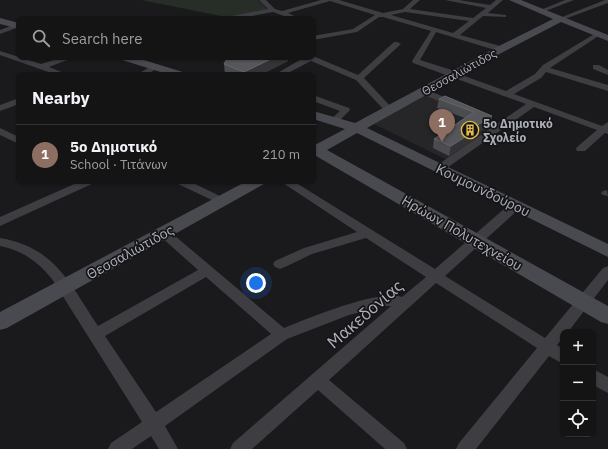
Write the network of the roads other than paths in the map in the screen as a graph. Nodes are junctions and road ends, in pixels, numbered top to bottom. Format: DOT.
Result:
graph roads {
  1 [pos="262,0"];
  2 [pos="328,0"];
  3 [pos="332,0"];
  4 [pos="416,0"];
  5 [pos="448,0"];
  6 [pos="500,0"];
  7 [pos="513,0"];
  8 [pos="571,0"];
  9 [pos="608,1"];
  10 [pos="490,7"];
  11 [pos="593,7"];
  12 [pos="273,10"];
  13 [pos="405,10"];
  14 [pos="541,11"];
  15 [pos="608,11"];
  16 [pos="283,13"];
  17 [pos="383,14"];
  18 [pos="482,14"];
  19 [pos="242,16"];
  20 [pos="290,16"];
  21 [pos="504,16"];
  22 [pos="0,19"];
  23 [pos="560,19"];
  24 [pos="474,20"];
  25 [pos="16,25"];
  26 [pos="16,25"];
  27 [pos="435,29"];
  28 [pos="0,32"];
  29 [pos="598,34"];
  30 [pos="455,35"];
  31 [pos="608,38"];
  32 [pos="397,44"];
  33 [pos="500,49"];
  34 [pos="316,50"];
  35 [pos="316,51"];
  36 [pos="1,54"];
  37 [pos="16,59"];
  38 [pos="19,60"];
  39 [pos="58,60"];
  40 [pos="133,60"];
  41 [pos="300,60"];
  42 [pos="596,66"];
  43 [pos="41,67"];
  44 [pos="156,67"];
  45 [pos="544,69"];
  46 [pos="56,72"];
  47 [pos="146,72"];
  48 [pos="172,72"];
  49 [pos="282,72"];
  50 [pos="608,73"];
  51 [pos="454,74"];
  52 [pos="359,78"];
  53 [pos="608,88"];
  54 [pos="423,91"];
  55 [pos="508,94"];
  56 [pos="316,99"];
  57 [pos="16,102"];
  58 [pos="533,104"];
  59 [pos="0,108"];
  60 [pos="466,109"];
  61 [pos="389,110"];
  62 [pos="316,115"];
  63 [pos="334,121"];
  64 [pos="357,128"];
  65 [pos="606,129"];
  66 [pos="0,131"];
  67 [pos="16,139"];
  68 [pos="581,149"];
  69 [pos="316,150"];
  70 [pos="316,152"];
  71 [pos="440,168"];
  72 [pos="83,184"];
  73 [pos="186,184"];
  74 [pos="253,184"];
  75 [pos="290,184"];
  76 [pos="222,201"];
  77 [pos="515,206"];
  78 [pos="0,222"];
  79 [pos="164,233"];
  80 [pos="369,233"];
  81 [pos="476,241"];
  82 [pos="0,242"];
  83 [pos="608,251"];
  84 [pos="280,264"];
  85 [pos="208,270"];
  86 [pos="608,271"];
  87 [pos="436,275"];
  88 [pos="64,287"];
  89 [pos="583,301"];
  90 [pos="405,302"];
  91 [pos="608,316"];
  92 [pos="0,322"];
  93 [pos="96,334"];
  94 [pos="282,336"];
  95 [pos="548,347"];
  96 [pos="560,355"];
  97 [pos="596,378"];
  98 [pos="318,380"];
  99 [pos="608,386"];
  100 [pos="153,424"];
  101 [pos="117,449"];
  102 [pos="169,449"];
  103 [pos="239,449"];
  104 [pos="398,449"];
  105 [pos="465,449"];
  1 -- 12 [label="street"];
  2 -- 16 [label="street"];
  3 -- 17 [label="street"];
  4 -- 13 [label="street"];
  5 -- 10 [label="street"];
  6 -- 10 [label="street"];
  7 -- 14 [label="main road"];
  8 -- 14 [label="street"];
  9 -- 11 [label="street, Θεσσαλιώτιδος"];
  10 -- 18 [label="street"];
  11 -- 15 [label="street"];
  11 -- 23 [label="street, Θεσσαλιώτιδος"];
  12 -- 16 [label="street"];
  12 -- 19 [label="street"];
  13 -- 17 [label="street"];
  13 -- 24 [label="street"];
  14 -- 23 [label="main road"];
  16 -- 20 [label="street"];
  17 -- 27 [label="street"];
  17 -- 34 [label="street"];
  18 -- 21 [label="street"];
  18 -- 24 [label="street"];
  22 -- 25 [label="main road"];
  23 -- 29 [label="main road"];
  23 -- 33 [label="main road, Θεσσαλιώτιδος"];
  24 -- 30 [label="street"];
  26 -- 28 [label="street"];
  27 -- 30 [label="street"];
  27 -- 51 [label="street"];
  29 -- 31 [label="main road"];
  29 -- 45 [label="street"];
  30 -- 33 [label="street"];
  32 -- 52 [label="street"];
  33 -- 51 [label="main road, Θεσσαλιώτιδος"];
  35 -- 52 [label="street"];
  36 -- 37 [label="street"];
  38 -- 43 [label="street"];
  39 -- 43 [label="street"];
  40 -- 44 [label="main road"];
  41 -- 49 [label="street"];
  42 -- 50 [label="street"];
  43 -- 46 [label="street"];
  44 -- 47 [label="street"];
  44 -- 48 [label="main road"];
  45 -- 53 [label="street"];
  45 -- 55 [label="street"];
  51 -- 54 [label="main road, Θεσσαλιώτιδος"];
  51 -- 55 [label="street"];
  52 -- 61 [label="street"];
  54 -- 60 [label="street"];
  54 -- 61 [label="main road, Θεσσαλιώτιδος"];
  55 -- 58 [label="street"];
  56 -- 63 [label="street"];
  57 -- 59 [label="street"];
  58 -- 65 [label="street"];
  58 -- 71 [label="street"];
  61 -- 64 [label="main road, Θεσσαλιώτιδος"];
  62 -- 63 [label="main road, Κουμουνδούρου"];
  63 -- 64 [label="main road, Κουμουνδούρου"];
  64 -- 69 [label="main road, Θεσσαλιώτιδος"];
  64 -- 71 [label="main road, Κουμουνδούρου"];
  65 -- 68 [label="street"];
  66 -- 67 [label="street"];
  70 -- 81 [label="main road, Ηρώων Πολυτεχνείου"];
  71 -- 77 [label="main road, Κουμουνδούρου"];
  72 -- 78 [label="street"];
  73 -- 76 [label="street"];
  74 -- 76 [label="main road, Θεσσαλιώτιδος"];
  75 -- 80 [label="street"];
  76 -- 79 [label="main road, Θεσσαλιώτιδος"];
  77 -- 81 [label="street, Μακεδονίας"];
  77 -- 83 [label="main road, Κουμουνδούρου"];
  79 -- 85 [label="street"];
  79 -- 88 [label="main road, Θεσσαλιώτιδος"];
  80 -- 84 [label="street"];
  80 -- 87 [label="street"];
  81 -- 87 [label="street, Μακεδονίας"];
  81 -- 89 [label="main road, Ηρώων Πολυτεχνείου"];
  82 -- 88 [label="street"];
  85 -- 93 [label="street"];
  85 -- 94 [label="street"];
  86 -- 89 [label="street"];
  87 -- 90 [label="street, Μακεδονίας"];
  87 -- 95 [label="street"];
  88 -- 92 [label="main road, Θεσσαλιώτιδος"];
  88 -- 93 [label="street"];
  89 -- 91 [label="main road, Ηρώων Πολυτεχνείου"];
  89 -- 95 [label="street"];
  90 -- 94 [label="street"];
  90 -- 98 [label="street, Μακεδονίας"];
  93 -- 100 [label="street"];
  94 -- 100 [label="street"];
  95 -- 96 [label="street"];
  95 -- 105 [label="street"];
  97 -- 99 [label="street"];
  98 -- 103 [label="street, Μακεδονίας"];
  98 -- 104 [label="street"];
  100 -- 101 [label="street"];
  100 -- 102 [label="street"];
}
